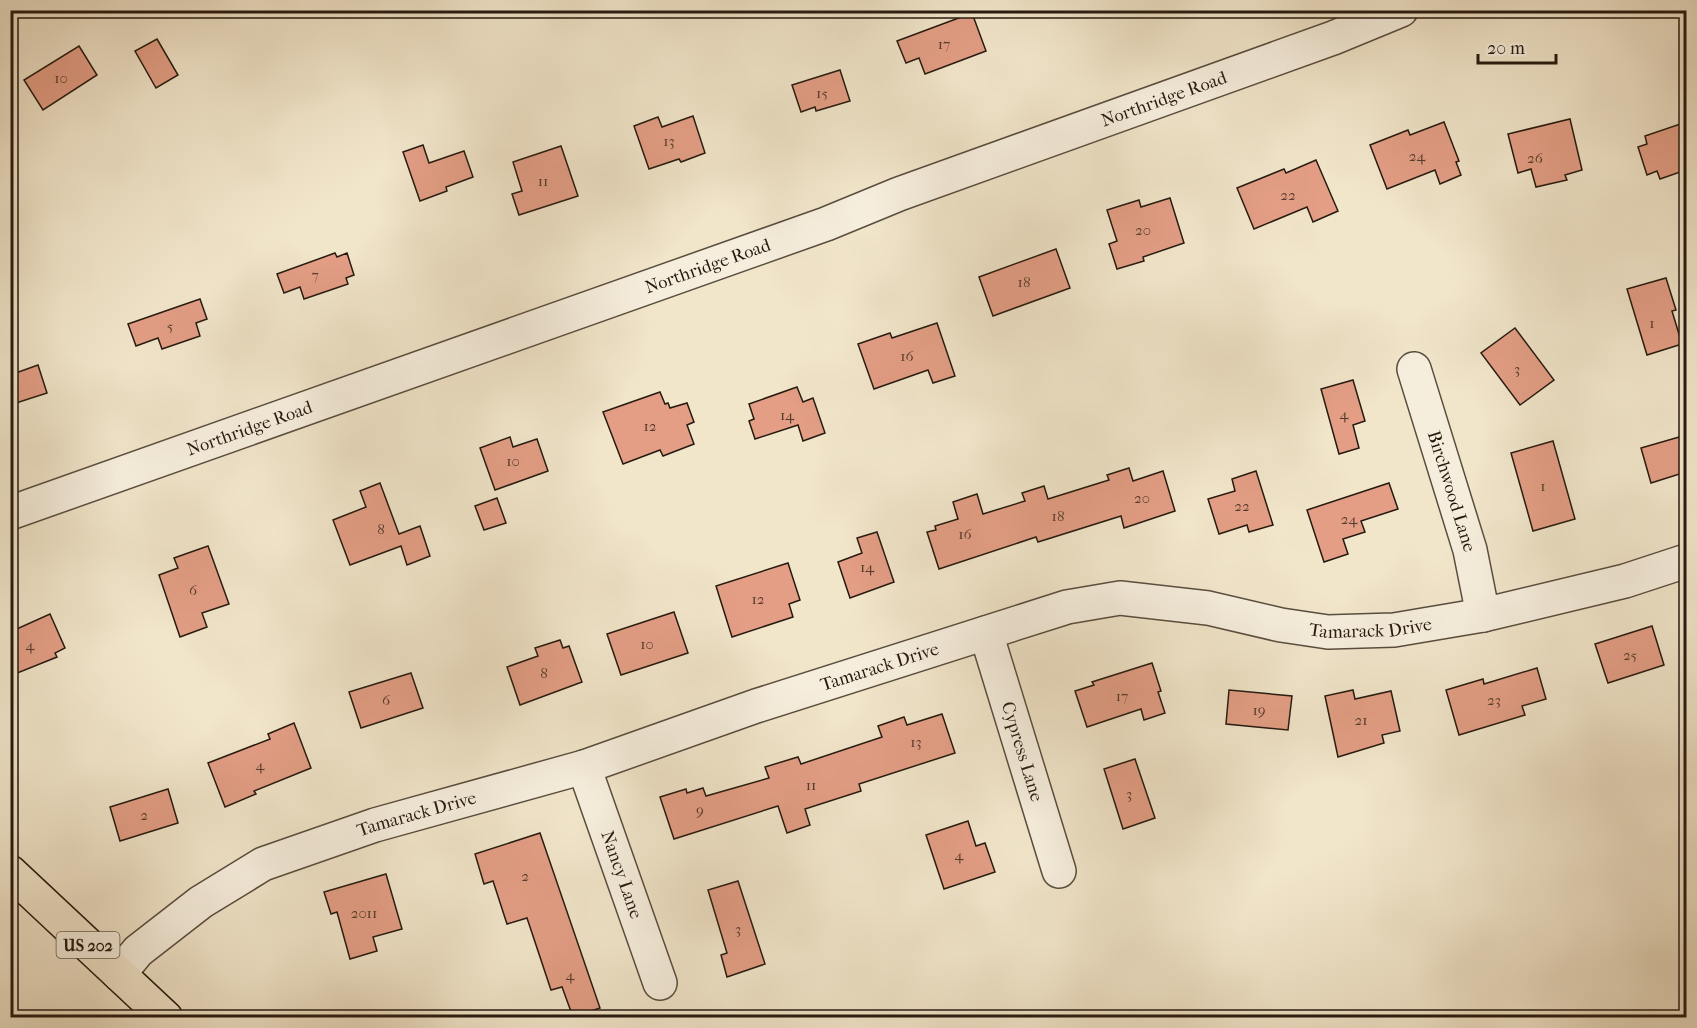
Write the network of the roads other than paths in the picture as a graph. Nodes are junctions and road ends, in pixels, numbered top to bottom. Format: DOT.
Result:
graph roads {
  1 [pos="1401,10"];
  2 [pos="1414,369"];
  3 [pos="10,513"];
  4 [pos="1686,561"];
  5 [pos="1483,615"];
  6 [pos="986,633"];
  7 [pos="584,767"];
  8 [pos="1059,871"];
  9 [pos="10,872"];
  10 [pos="118,974"];
  11 [pos="660,983"];
  12 [pos="166,1017"];
  1 -- 3 [label="street, Northridge Road"];
  2 -- 5 [label="street, Birchwood Lane"];
  4 -- 5 [label="street, Tamarack Drive"];
  5 -- 6 [label="street, Tamarack Drive"];
  6 -- 7 [label="street, Tamarack Drive"];
  6 -- 8 [label="street, Cypress Lane"];
  7 -- 10 [label="street, Tamarack Drive"];
  7 -- 11 [label="street, Nancy Lane"];
  9 -- 10 [label="main road, US 202"];
  10 -- 12 [label="main road, US 202"];
}
